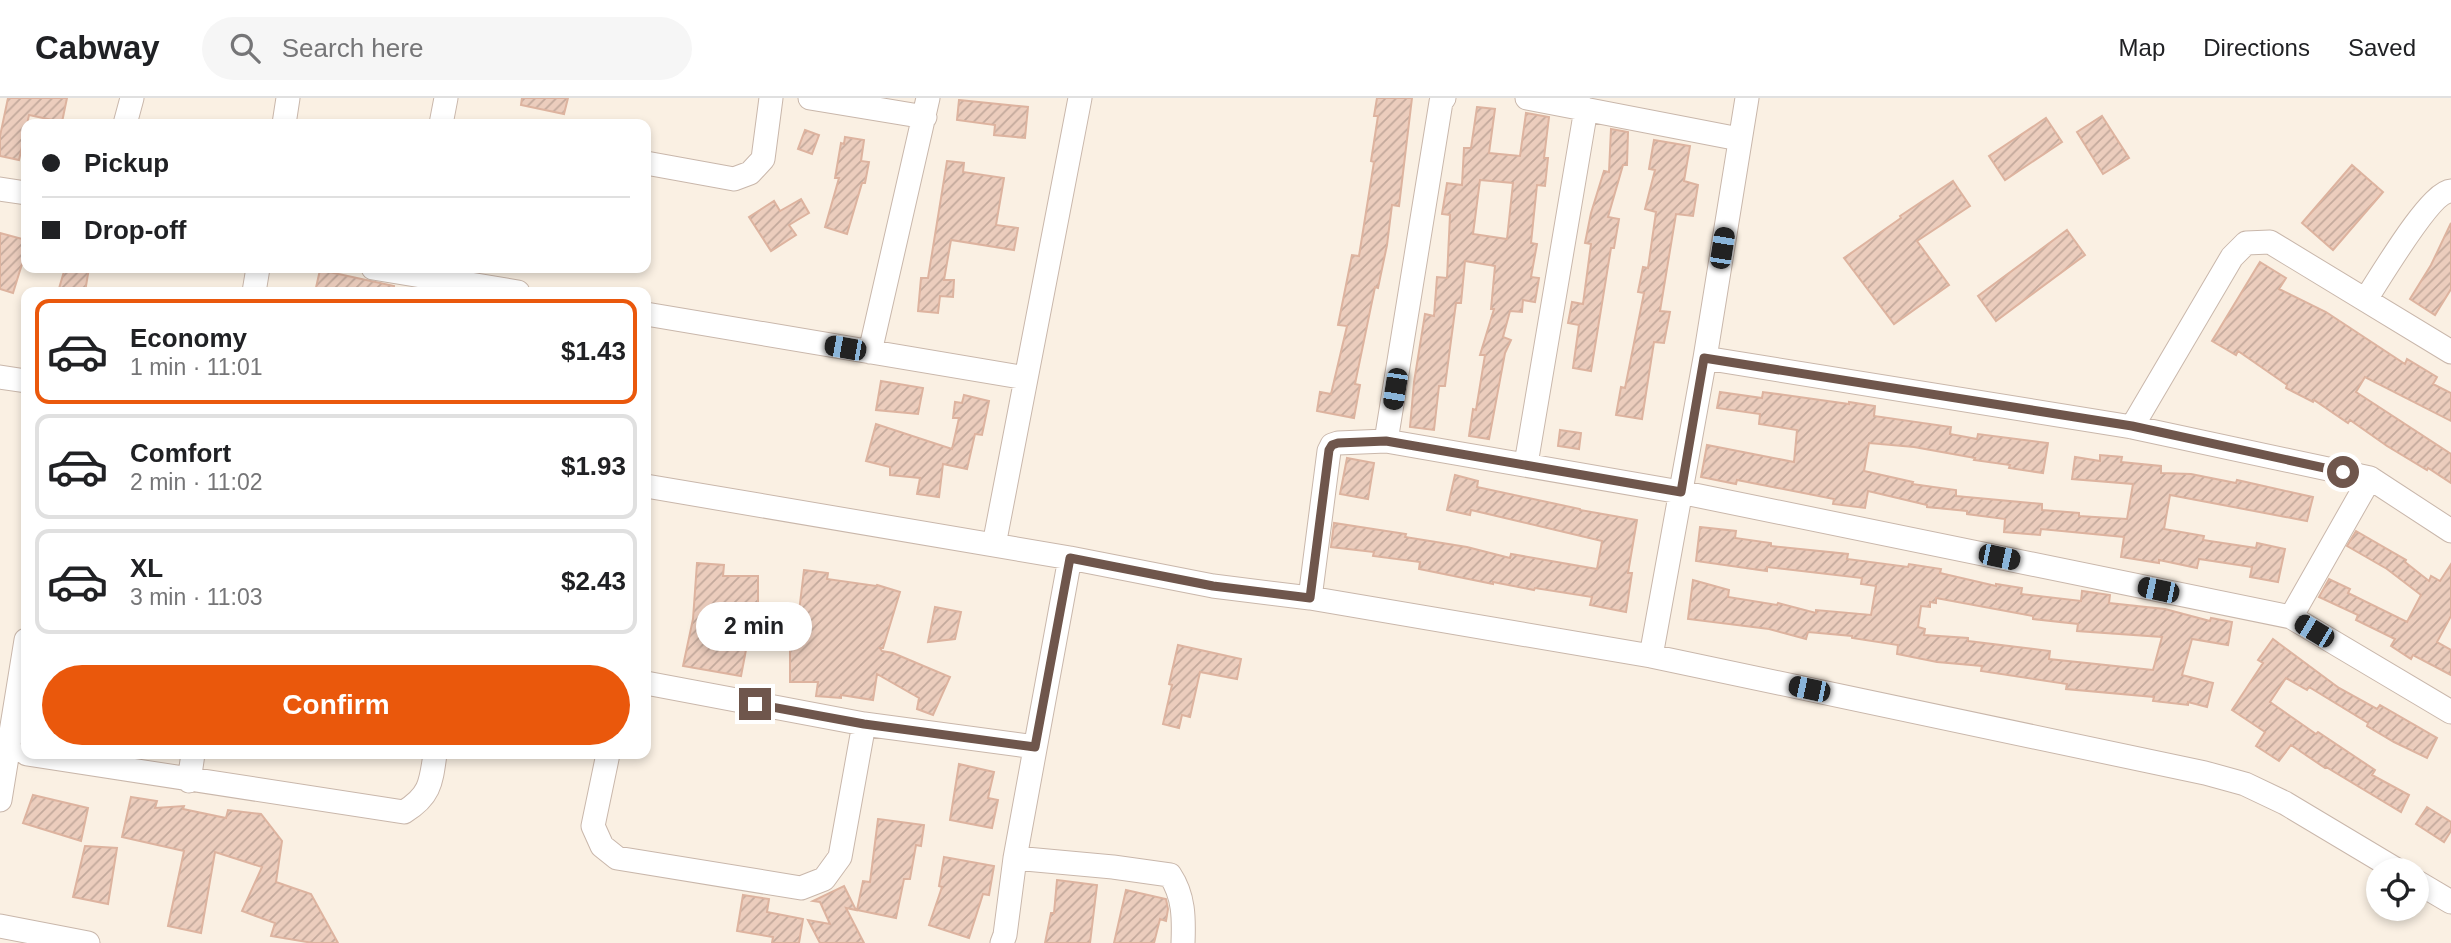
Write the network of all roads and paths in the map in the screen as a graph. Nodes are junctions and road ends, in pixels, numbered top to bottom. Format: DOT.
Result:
graph roads {
  1 [pos="132,98"];
  2 [pos="288,98"];
  3 [pos="446,98"];
  4 [pos="771,98"];
  5 [pos="810,98"];
  6 [pos="1080,98"];
  7 [pos="1444,98"];
  8 [pos="1527,98"];
  9 [pos="1747,98"];
  10 [pos="927,108"];
  11 [pos="1586,109"];
  12 [pos="126,119"];
  13 [pos="285,119"];
  14 [pos="442,119"];
  15 [pos="1739,139"];
  16 [pos="651,164"];
  17 [pos="0,189"];
  18 [pos="2451,191"];
  19 [pos="21,192"];
  20 [pos="424,273"];
  21 [pos="493,287"];
  22 [pos="2366,299"];
  23 [pos="651,315"];
  24 [pos="870,352"];
  25 [pos="2451,352"];
  26 [pos="1704,358"];
  27 [pos="0,377"];
  28 [pos="1026,379"];
  29 [pos="21,381"];
  30 [pos="2132,426"];
  31 [pos="1386,441"];
  32 [pos="1526,464"];
  33 [pos="2370,478"];
  34 [pos="651,487"];
  35 [pos="1681,492"];
  36 [pos="2451,531"];
  37 [pos="994,545"];
  38 [pos="1070,558"];
  39 [pos="1310,598"];
  40 [pos="2291,617"];
  41 [pos="1651,656"];
  42 [pos="651,684"];
  43 [pos="2451,712"];
  44 [pos="864,724"];
  45 [pos="1035,747"];
  46 [pos="21,753"];
  47 [pos="57,759"];
  48 [pos="192,759"];
  49 [pos="435,759"];
  50 [pos="607,759"];
  51 [pos="189,781"];
  52 [pos="0,800"];
  53 [pos="1015,858"];
  54 [pos="2377,858"];
  55 [pos="2429,888"];
  56 [pos="2451,902"];
  57 [pos="0,926"];
  58 [pos="88,943"];
  59 [pos="1002,943"];
  60 [pos="1182,943"];
  1 -- 12 [label="street"];
  2 -- 13 [label="street"];
  3 -- 14 [label="street"];
  4 -- 16 [label="street"];
  5 -- 10 [label="street"];
  6 -- 28 [label="street"];
  7 -- 31 [label="street"];
  8 -- 11 [label="street"];
  9 -- 15 [label="street"];
  10 -- 24 [label="street"];
  11 -- 15 [label="street"];
  11 -- 32 [label="street"];
  15 -- 26 [label="street"];
  17 -- 19 [label="street"];
  18 -- 22 [label="street"];
  20 -- 21 [label="street"];
  22 -- 25 [label="street"];
  22 -- 30 [label="street"];
  23 -- 24 [label="street"];
  24 -- 28 [label="street"];
  26 -- 30 [label="street"];
  26 -- 35 [label="street"];
  27 -- 29 [label="street"];
  28 -- 37 [label="street"];
  30 -- 33 [label="street"];
  31 -- 32 [label="street"];
  31 -- 39 [label="street"];
  32 -- 35 [label="street"];
  33 -- 36 [label="street"];
  33 -- 40 [label="street"];
  34 -- 37 [label="street"];
  35 -- 40 [label="street"];
  35 -- 41 [label="street"];
  37 -- 38 [label="street"];
  38 -- 39 [label="street"];
  38 -- 45 [label="street"];
  39 -- 41 [label="street"];
  40 -- 43 [label="street"];
  41 -- 54 [label="street"];
  42 -- 44 [label="street"];
  44 -- 45 [label="street"];
  44 -- 50 [label="street"];
  45 -- 53 [label="street"];
  46 -- 52 [label="street"];
  47 -- 51 [label="street"];
  48 -- 51 [label="street"];
  49 -- 51 [label="street"];
  53 -- 59 [label="street"];
  53 -- 60 [label="street"];
  55 -- 56 [label="street"];
  57 -- 58 [label="street"];
}
